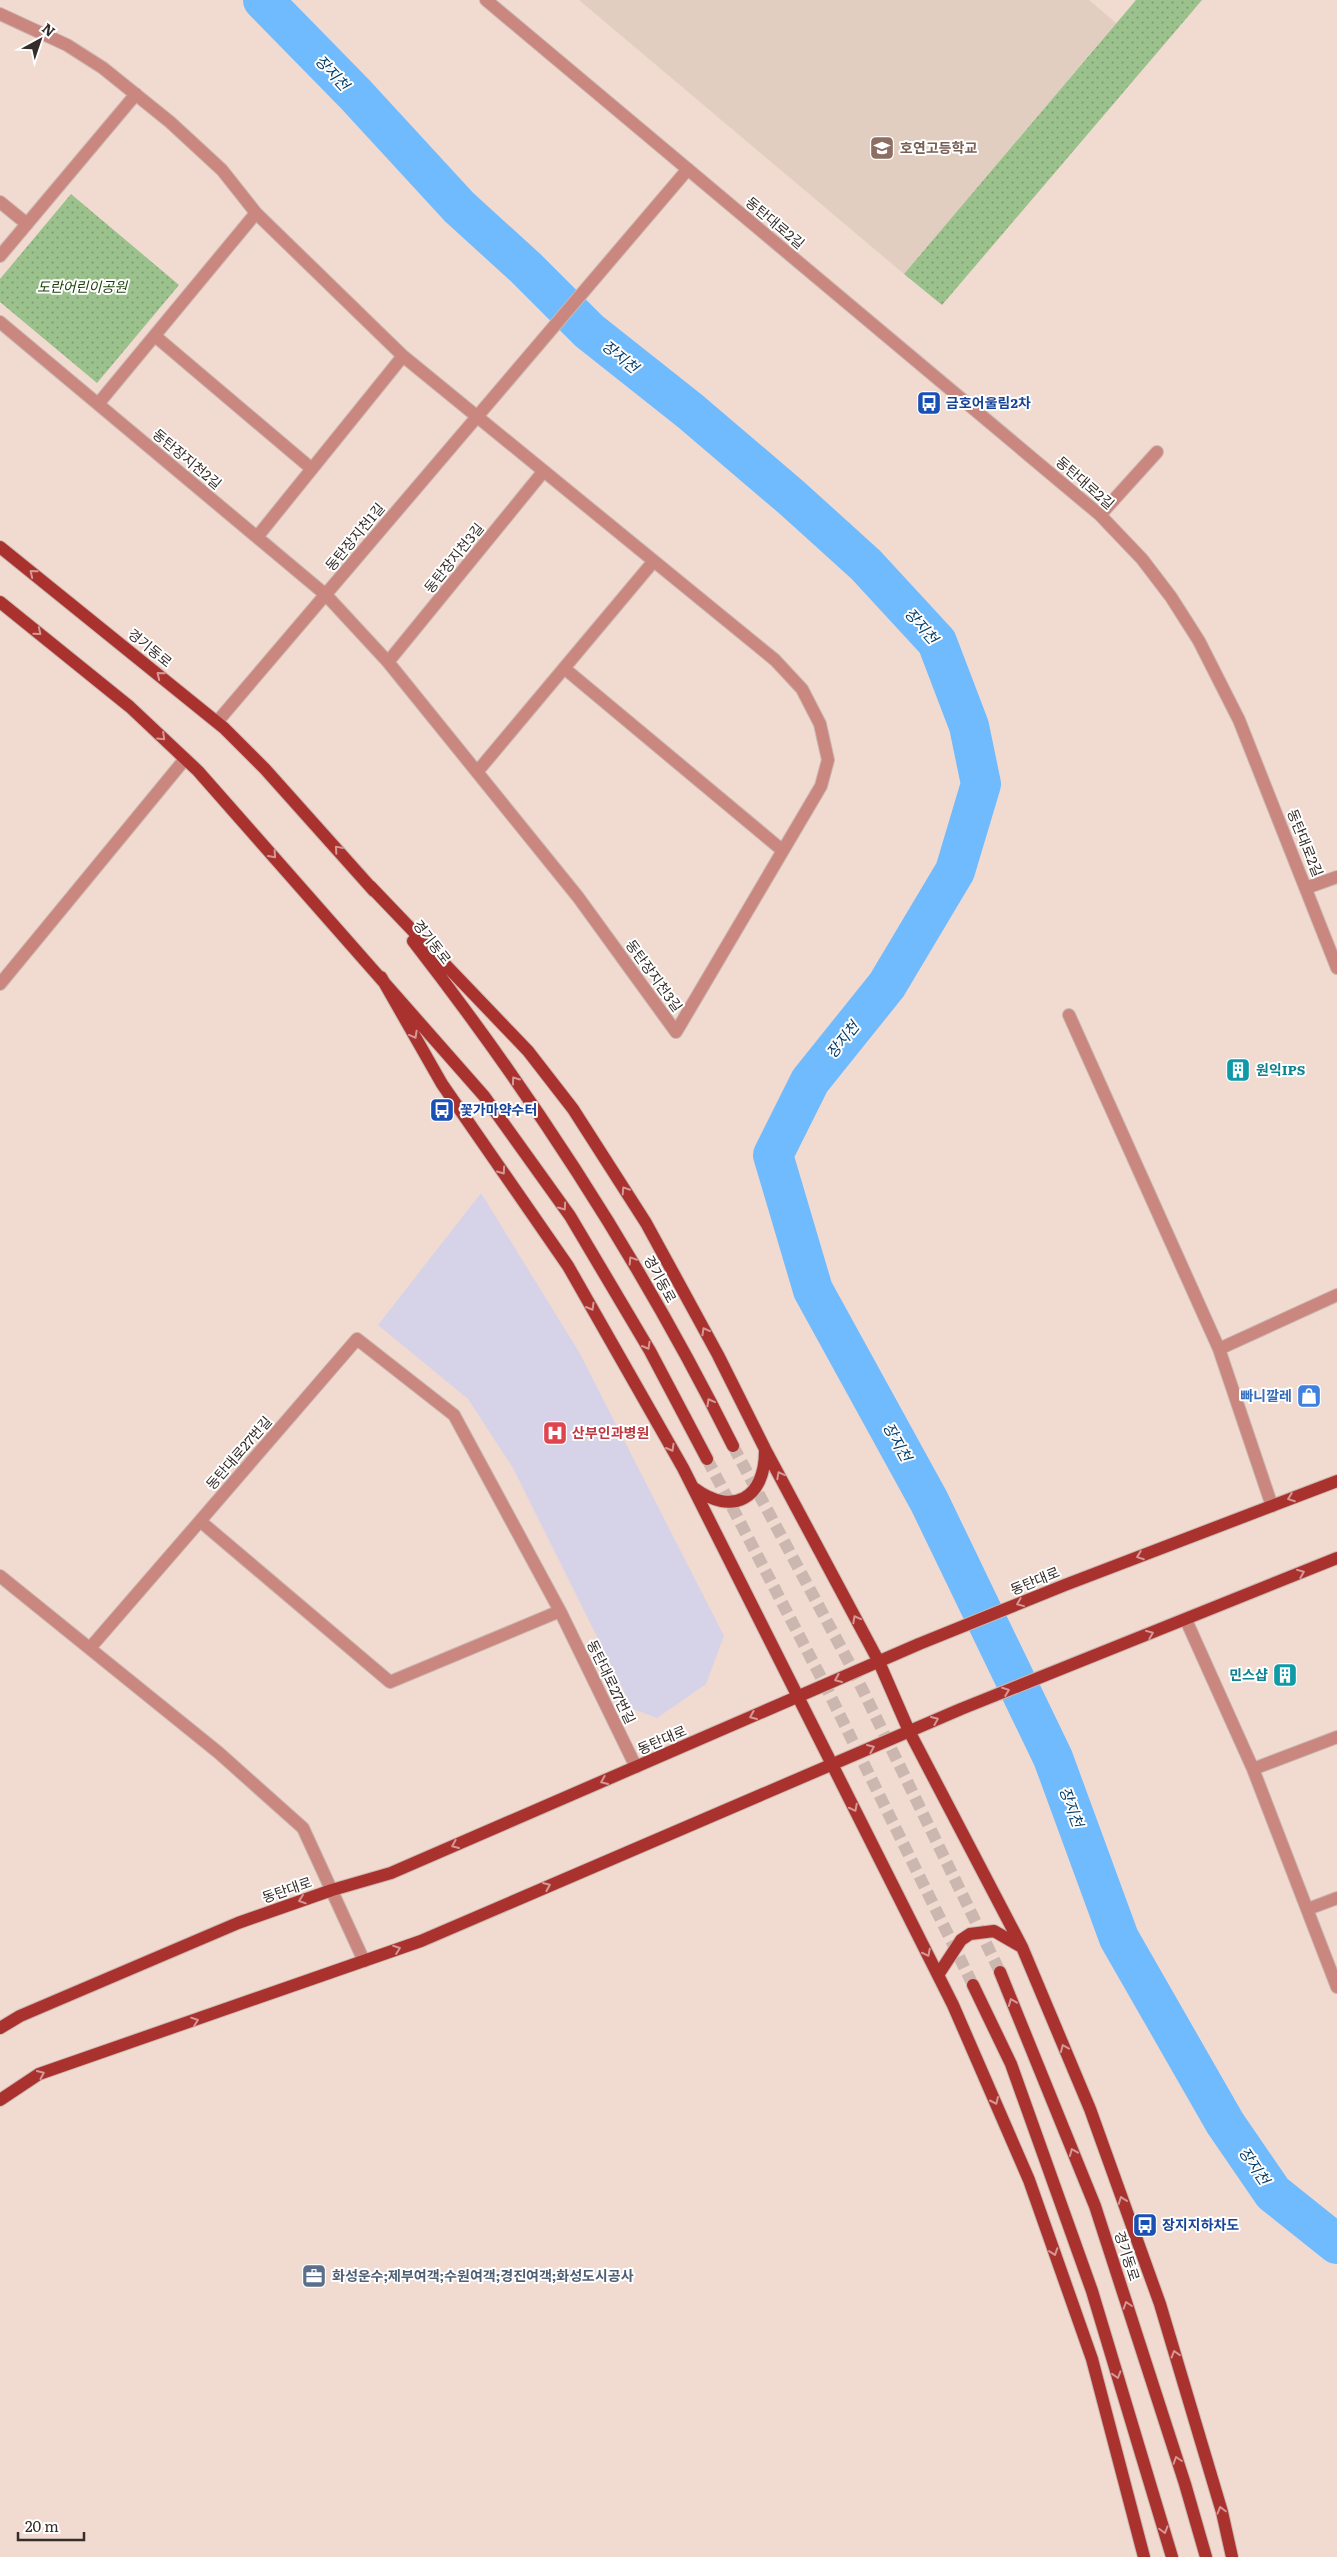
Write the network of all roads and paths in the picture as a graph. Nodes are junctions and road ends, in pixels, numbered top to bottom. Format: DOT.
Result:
graph roads {
  1 [pos="492,2"];
  2 [pos="0,14"];
  3 [pos="136,94"];
  4 [pos="688,169"];
  5 [pos="0,202"];
  6 [pos="256,213"];
  7 [pos="27,224"];
  8 [pos="0,256"];
  9 [pos="0,322"];
  10 [pos="155,336"];
  11 [pos="403,356"];
  12 [pos="98,404"];
  13 [pos="476,418"];
  14 [pos="1156,452"];
  15 [pos="312,469"];
  16 [pos="543,472"];
  17 [pos="1100,515"];
  18 [pos="257,537"];
  19 [pos="0,547"];
  20 [pos="653,562"];
  21 [pos="326,595"];
  22 [pos="0,602"];
  23 [pos="388,662"];
  24 [pos="564,668"];
  25 [pos="217,722"];
  26 [pos="185,759"];
  27 [pos="477,772"];
  28 [pos="782,850"];
  29 [pos="1337,877"];
  30 [pos="370,886"];
  31 [pos="1306,888"];
  32 [pos="1337,968"];
  33 [pos="382,977"];
  34 [pos="0,984"];
  35 [pos="1069,1015"];
  36 [pos="1337,1295"];
  37 [pos="1219,1349"];
  38 [pos="732,1446"];
  39 [pos="765,1449"];
  40 [pos="707,1459"];
  41 [pos="1337,1481"];
  42 [pos="692,1487"];
  43 [pos="1272,1506"];
  44 [pos="200,1521"];
  45 [pos="1337,1558"];
  46 [pos="0,1576"];
  47 [pos="560,1611"];
  48 [pos="1186,1620"];
  49 [pos="90,1648"];
  50 [pos="879,1662"];
  51 [pos="798,1697"];
  52 [pos="910,1731"];
  53 [pos="1337,1737"];
  54 [pos="832,1764"];
  55 [pos="636,1767"];
  56 [pos="1252,1769"];
  57 [pos="332,1890"];
  58 [pos="1337,1898"];
  59 [pos="1308,1909"];
  60 [pos="1022,1947"];
  61 [pos="364,1961"];
  62 [pos="1000,1972"];
  63 [pos="938,1975"];
  64 [pos="973,1985"];
  65 [pos="1337,1987"];
  66 [pos="0,2028"];
  67 [pos="0,2100"];
  68 [pos="1144,2557"];
  69 [pos="1172,2557"];
  70 [pos="1206,2557"];
  71 [pos="1232,2557"];
  1 -- 4 [label="street, 동탄대로2길"];
  2 -- 3 [label="street"];
  3 -- 6 [label="street"];
  3 -- 7 [label="street"];
  4 -- 13 [label="street, 동탄장지천1길"];
  4 -- 17 [label="street, 동탄대로2길"];
  5 -- 7 [label="street"];
  6 -- 10 [label="street"];
  6 -- 11 [label="street"];
  7 -- 8 [label="street"];
  9 -- 12 [label="street, 동탄장지천2길"];
  10 -- 12 [label="street"];
  10 -- 15 [label="street"];
  11 -- 13 [label="street"];
  11 -- 15 [label="street"];
  12 -- 18 [label="street, 동탄장지천2길"];
  13 -- 16 [label="street, 동탄장지천3길"];
  13 -- 21 [label="street, 동탄장지천1길"];
  14 -- 17 [label="street"];
  15 -- 18 [label="street"];
  16 -- 20 [label="street, 동탄장지천3길"];
  16 -- 23 [label="street, 동탄장지천3길"];
  17 -- 31 [label="street, 동탄대로2길"];
  18 -- 21 [label="street, 동탄장지천2길"];
  25 -- 19 [label="main road, 경기동로, one-way"];
  20 -- 24 [label="street"];
  20 -- 28 [label="street, 동탄장지천3길"];
  21 -- 23 [label="street, 동탄장지천3길"];
  21 -- 25 [label="street, 동탄장지천1길"];
  22 -- 26 [label="main road, one-way"];
  23 -- 27 [label="street, 동탄장지천3길"];
  24 -- 27 [label="street"];
  24 -- 28 [label="street"];
  30 -- 25 [label="main road, 경기동로, one-way"];
  26 -- 33 [label="main road, one-way"];
  26 -- 34 [label="street"];
  27 -- 28 [label="street, 동탄장지천3길"];
  29 -- 31 [label="street"];
  38 -- 30 [label="main road, 경기동로, one-way"];
  39 -- 30 [label="main road, one-way"];
  31 -- 32 [label="street, 동탄대로2길"];
  33 -- 40 [label="main road, one-way"];
  33 -- 42 [label="main road, one-way"];
  35 -- 37 [label="street"];
  36 -- 37 [label="street"];
  37 -- 43 [label="street"];
  39 -- 42 [label="main road"];
  50 -- 39 [label="main road, one-way"];
  41 -- 43 [label="main road, 동탄대로, one-way"];
  42 -- 51 [label="main road"];
  43 -- 50 [label="main road, 동탄대로, one-way"];
  44 -- 47 [label="street"];
  44 -- 47 [label="street, 동탄대로27번길"];
  44 -- 49 [label="street"];
  48 -- 45 [label="main road, one-way"];
  46 -- 49 [label="street"];
  47 -- 55 [label="street, 동탄대로27번길"];
  52 -- 48 [label="main road, one-way"];
  48 -- 56 [label="street"];
  49 -- 57 [label="street"];
  50 -- 51 [label="main road, 동탄대로, one-way"];
  50 -- 52 [label="main road"];
  51 -- 54 [label="main road"];
  51 -- 55 [label="main road, 동탄대로, one-way"];
  54 -- 52 [label="main road, one-way"];
  52 -- 60 [label="main road"];
  53 -- 56 [label="street"];
  61 -- 54 [label="main road, one-way"];
  54 -- 63 [label="main road, one-way"];
  55 -- 57 [label="main road, 동탄대로, one-way"];
  56 -- 59 [label="street"];
  57 -- 61 [label="street"];
  57 -- 66 [label="main road, 동탄대로, one-way"];
  58 -- 59 [label="street"];
  59 -- 65 [label="street"];
  60 -- 63 [label="main road"];
  71 -- 60 [label="main road, one-way"];
  67 -- 61 [label="main road, one-way"];
  70 -- 62 [label="main road, 경기동로, one-way"];
  63 -- 68 [label="main road, one-way"];
  64 -- 69 [label="main road, one-way"];
}
